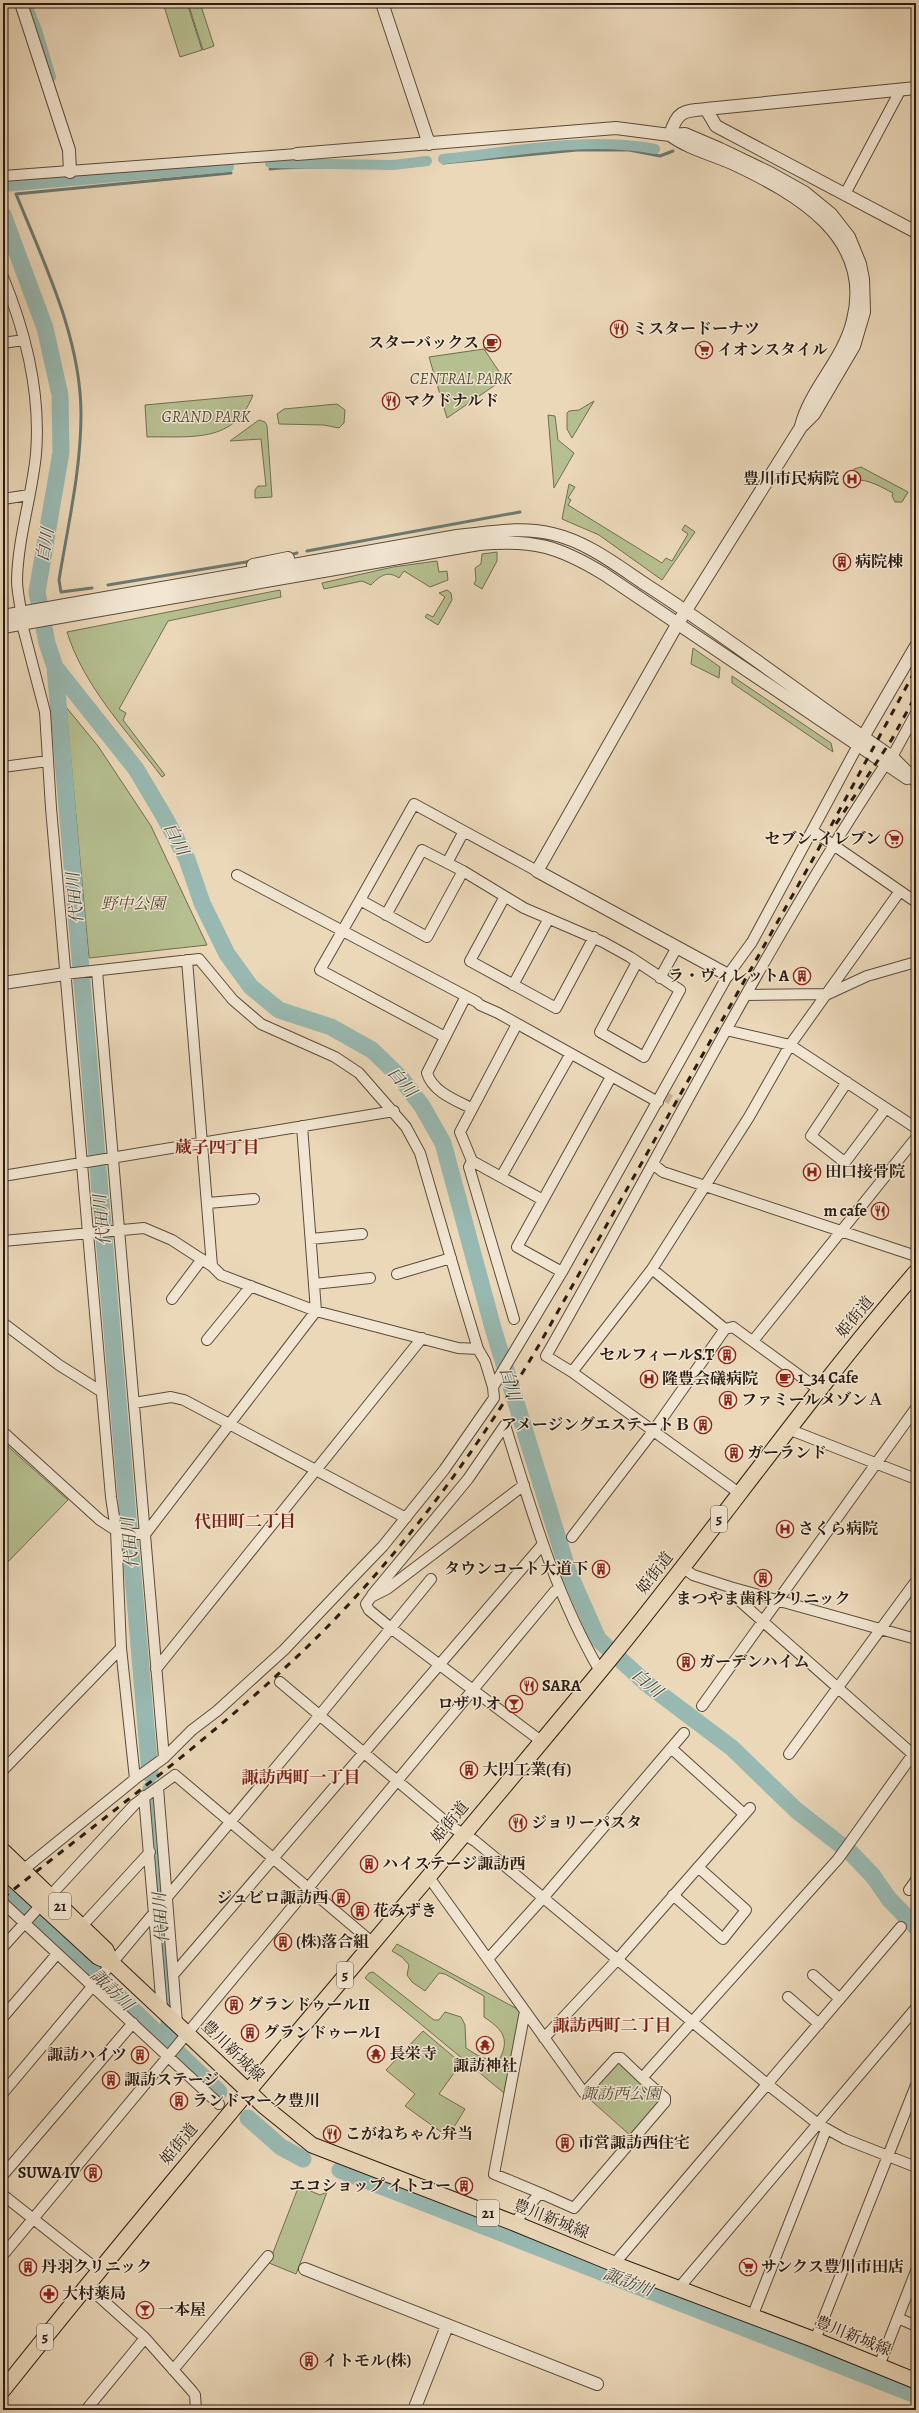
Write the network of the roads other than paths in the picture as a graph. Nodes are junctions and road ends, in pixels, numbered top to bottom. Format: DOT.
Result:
graph roads {
  1 [pos="21,3"];
  2 [pos="382,3"];
  3 [pos="916,88"];
  4 [pos="901,90"];
  5 [pos="706,109"];
  6 [pos="670,135"];
  7 [pos="429,144"];
  8 [pos="297,154"];
  9 [pos="70,172"];
  10 [pos="3,176"];
  11 [pos="844,194"];
  12 [pos="915,229"];
  13 [pos="4,283"];
  14 [pos="24,340"];
  15 [pos="3,343"];
  16 [pos="29,495"];
  17 [pos="3,499"];
  18 [pos="288,558"];
  19 [pos="175,586"];
  20 [pos="686,610"];
  21 [pos="55,612"];
  22 [pos="3,616"];
  23 [pos="26,618"];
  24 [pos="678,623"];
  25 [pos="3,627"];
  26 [pos="916,646"];
  27 [pos="916,713"];
  28 [pos="860,742"];
  29 [pos="48,761"];
  30 [pos="888,761"];
  31 [pos="3,767"];
  32 [pos="916,780"];
  33 [pos="916,784"];
  34 [pos="464,831"];
  35 [pos="813,832"];
  36 [pos="833,844"];
  37 [pos="447,863"];
  38 [pos="463,871"];
  39 [pos="537,871"];
  40 [pos="237,875"];
  41 [pos="900,891"];
  42 [pos="504,898"];
  43 [pos="360,900"];
  44 [pos="916,902"];
  45 [pos="386,915"];
  46 [pos="548,920"];
  47 [pos="343,930"];
  48 [pos="594,937"];
  49 [pos="677,947"];
  50 [pos="187,960"];
  51 [pos="637,962"];
  52 [pos="916,962"];
  53 [pos="93,971"];
  54 [pos="69,974"];
  55 [pos="728,975"];
  56 [pos="660,978"];
  57 [pos="3,983"];
  58 [pos="513,985"];
  59 [pos="828,994"];
  60 [pos="746,995"];
  61 [pos="466,996"];
  62 [pos="517,1024"];
  63 [pos="726,1030"];
  64 [pos="445,1037"];
  65 [pos="790,1045"];
  66 [pos="570,1054"];
  67 [pos="611,1077"];
  68 [pos="847,1082"];
  69 [pos="658,1102"];
  70 [pos="471,1108"];
  71 [pos="886,1108"];
  72 [pos="394,1111"];
  73 [pos="302,1126"];
  74 [pos="916,1128"];
  75 [pos="916,1138"];
  76 [pos="204,1143"];
  77 [pos="110,1157"];
  78 [pos="84,1161"];
  79 [pos="472,1161"];
  80 [pos="653,1164"];
  81 [pos="3,1176"];
  82 [pos="501,1177"];
  83 [pos="705,1185"];
  84 [pos="254,1199"];
  85 [pos="543,1200"];
  86 [pos="208,1203"];
  87 [pos="117,1231"];
  88 [pos="841,1231"];
  89 [pos="91,1233"];
  90 [pos="362,1234"];
  91 [pos="311,1239"];
  92 [pos="3,1241"];
  93 [pos="916,1256"];
  94 [pos="451,1258"];
  95 [pos="202,1259"];
  96 [pos="212,1266"];
  97 [pos="652,1269"];
  98 [pos="562,1272"];
  99 [pos="916,1272"];
  100 [pos="397,1274"];
  101 [pos="370,1278"];
  102 [pos="314,1284"];
  103 [pos="251,1286"];
  104 [pos="172,1299"];
  105 [pos="316,1311"];
  106 [pos="514,1320"];
  107 [pos="3,1323"];
  108 [pos="725,1329"];
  109 [pos="422,1338"];
  110 [pos="207,1340"];
  111 [pos="753,1341"];
  112 [pos="478,1349"];
  113 [pos="572,1372"];
  114 [pos="495,1384"];
  115 [pos="818,1389"];
  116 [pos="102,1392"];
  117 [pos="134,1403"];
  118 [pos="916,1408"];
  119 [pos="230,1423"];
  120 [pos="788,1429"];
  121 [pos="654,1430"];
  122 [pos="3,1432"];
  123 [pos="877,1464"];
  124 [pos="316,1470"];
  125 [pos="916,1479"];
  126 [pos="524,1486"];
  127 [pos="739,1493"];
  128 [pos="406,1518"];
  129 [pos="120,1533"];
  130 [pos="143,1533"];
  131 [pos="572,1537"];
  132 [pos="543,1544"];
  133 [pos="682,1567"];
  134 [pos="431,1578"];
  135 [pos="916,1581"];
  136 [pos="730,1587"];
  137 [pos="555,1591"];
  138 [pos="371,1597"];
  139 [pos="779,1601"];
  140 [pos="764,1621"];
  141 [pos="392,1629"];
  142 [pos="880,1629"];
  143 [pos="916,1639"];
  144 [pos="121,1648"];
  145 [pos="440,1664"];
  146 [pos="156,1669"];
  147 [pos="602,1669"];
  148 [pos="280,1682"];
  149 [pos="836,1688"];
  150 [pos="473,1689"];
  151 [pos="702,1706"];
  152 [pos="319,1716"];
  153 [pos="684,1732"];
  154 [pos="541,1741"];
  155 [pos="671,1748"];
  156 [pos="364,1754"];
  157 [pos="789,1754"];
  158 [pos="915,1754"];
  159 [pos="164,1758"];
  160 [pos="3,1770"];
  161 [pos="135,1779"];
  162 [pos="397,1782"];
  163 [pos="151,1792"];
  164 [pos="230,1821"];
  165 [pos="464,1834"];
  166 [pos="3,1851"];
  167 [pos="150,1852"];
  168 [pos="273,1859"];
  169 [pos="698,1867"];
  170 [pos="3,1870"];
  171 [pos="23,1870"];
  172 [pos="428,1876"];
  173 [pos="916,1880"];
  174 [pos="307,1888"];
  175 [pos="909,1890"];
  176 [pos="673,1895"];
  177 [pos="167,1898"];
  178 [pos="544,1898"];
  179 [pos="3,1903"];
  180 [pos="42,1904"];
  181 [pos="156,1910"];
  182 [pos="24,1923"];
  183 [pos="82,1926"];
  184 [pos="901,1927"];
  185 [pos="373,1943"];
  186 [pos="3,1947"];
  187 [pos="57,1954"];
  188 [pos="488,1959"];
  189 [pos="617,1960"];
  190 [pos="109,1968"];
  191 [pos="173,1975"];
  192 [pos="812,1975"];
  193 [pos="94,1986"];
  194 [pos="788,1997"];
  195 [pos="840,1999"];
  196 [pos="916,2008"];
  197 [pos="162,2009"];
  198 [pos="525,2011"];
  199 [pos="3,2017"];
  200 [pos="692,2021"];
  201 [pos="133,2023"];
  202 [pos="819,2024"];
  203 [pos="181,2032"];
  204 [pos="544,2038"];
  205 [pos="168,2055"];
  206 [pos="642,2078"];
  207 [pos="767,2084"];
  208 [pos="916,2085"];
  209 [pos="248,2090"];
  210 [pos="3,2093"];
  211 [pos="219,2104"];
  212 [pos="822,2127"];
  213 [pos="888,2156"];
  214 [pos="916,2167"];
  215 [pos="3,2175"];
  216 [pos="540,2193"];
  217 [pos="3,2195"];
  218 [pos="32,2218"];
  219 [pos="514,2223"];
  220 [pos="3,2255"];
  221 [pos="268,2256"];
  222 [pos="614,2264"];
  223 [pos="305,2269"];
  224 [pos="98,2270"];
  225 [pos="916,2271"];
  226 [pos="86,2285"];
  227 [pos="678,2289"];
  228 [pos="752,2317"];
  229 [pos="898,2318"];
  230 [pos="447,2326"];
  231 [pos="916,2326"];
  232 [pos="145,2338"];
  233 [pos="815,2340"];
  234 [pos="879,2366"];
  235 [pos="173,2370"];
  236 [pos="916,2381"];
  237 [pos="597,2384"];
  238 [pos="3,2390"];
  239 [pos="86,2410"];
  240 [pos="196,2410"];
  241 [pos="414,2410"];
  1 -- 9 [label="street"];
  2 -- 7 [label="street"];
  3 -- 4 [label="street"];
  4 -- 5 [label="street"];
  4 -- 11 [label="street"];
  5 -- 6 [label="street"];
  5 -- 11 [label="street"];
  6 -- 7 [label="street"];
  6 -- 20 [label="street"];
  7 -- 8 [label="street"];
  8 -- 9 [label="street"];
  9 -- 10 [label="street"];
  11 -- 12 [label="street"];
  13 -- 14 [label="street"];
  14 -- 15 [label="street"];
  14 -- 16 [label="street"];
  16 -- 17 [label="street"];
  16 -- 23 [label="street"];
  18 -- 19 [label="street"];
  19 -- 20 [label="street"];
  19 -- 21 [label="street"];
  20 -- 24 [label="street"];
  20 -- 28 [label="street"];
  21 -- 23 [label="street"];
  21 -- 24 [label="street"];
  22 -- 23 [label="street"];
  23 -- 25 [label="street"];
  23 -- 29 [label="street"];
  24 -- 28 [label="street"];
  24 -- 39 [label="street"];
  26 -- 28 [label="street"];
  27 -- 30 [label="street"];
  28 -- 30 [label="street"];
  28 -- 35 [label="street"];
  29 -- 31 [label="street"];
  29 -- 54 [label="street"];
  30 -- 32 [label="street"];
  30 -- 33 [label="street"];
  30 -- 36 [label="street"];
  34 -- 37 [label="street"];
  34 -- 39 [label="street"];
  34 -- 43 [label="street"];
  35 -- 36 [label="street"];
  35 -- 55 [label="street"];
  36 -- 41 [label="street"];
  36 -- 60 [label="street"];
  37 -- 38 [label="street"];
  37 -- 45 [label="street"];
  38 -- 42 [label="street"];
  38 -- 45 [label="street"];
  39 -- 49 [label="street"];
  40 -- 47 [label="street"];
  41 -- 44 [label="street"];
  41 -- 59 [label="street"];
  42 -- 46 [label="street"];
  42 -- 58 [label="street"];
  43 -- 45 [label="street"];
  43 -- 47 [label="street"];
  46 -- 48 [label="street"];
  46 -- 58 [label="street"];
  47 -- 61 [label="street"];
  47 -- 64 [label="street"];
  48 -- 51 [label="street"];
  48 -- 58 [label="street"];
  49 -- 55 [label="street"];
  49 -- 56 [label="street"];
  50 -- 53 [label="street"];
  50 -- 72 [label="street"];
  50 -- 76 [label="street"];
  51 -- 56 [label="street"];
  51 -- 56 [label="street"];
  52 -- 59 [label="street"];
  53 -- 54 [label="street"];
  53 -- 77 [label="street"];
  54 -- 57 [label="street"];
  54 -- 78 [label="street"];
  55 -- 69 [label="street"];
  59 -- 60 [label="street"];
  59 -- 65 [label="street"];
  60 -- 63 [label="street"];
  61 -- 62 [label="street"];
  61 -- 64 [label="street"];
  62 -- 66 [label="street"];
  62 -- 70 [label="street"];
  63 -- 65 [label="street"];
  63 -- 80 [label="street"];
  64 -- 70 [label="street"];
  65 -- 68 [label="street"];
  65 -- 83 [label="street"];
  66 -- 67 [label="street"];
  66 -- 82 [label="street"];
  67 -- 69 [label="street"];
  67 -- 85 [label="street"];
  68 -- 71 [label="street"];
  68 -- 71 [label="street"];
  69 -- 98 [label="street"];
  70 -- 79 [label="street"];
  71 -- 74 [label="street"];
  72 -- 73 [label="street"];
  72 -- 94 [label="street"];
  73 -- 76 [label="street"];
  73 -- 91 [label="street"];
  75 -- 88 [label="street"];
  76 -- 77 [label="street"];
  76 -- 86 [label="street"];
  77 -- 78 [label="street"];
  77 -- 87 [label="street"];
  78 -- 81 [label="street"];
  78 -- 89 [label="street"];
  79 -- 82 [label="street"];
  79 -- 106 [label="street"];
  80 -- 83 [label="street"];
  80 -- 113 [label="street"];
  82 -- 85 [label="street"];
  83 -- 88 [label="street"];
  83 -- 97 [label="street"];
  84 -- 86 [label="street"];
  85 -- 98 [label="street"];
  86 -- 96 [label="street"];
  87 -- 89 [label="street"];
  87 -- 95 [label="street"];
  87 -- 117 [label="street"];
  88 -- 93 [label="street"];
  88 -- 111 [label="street"];
  89 -- 92 [label="street"];
  89 -- 116 [label="street"];
  90 -- 91 [label="street"];
  91 -- 102 [label="street"];
  94 -- 100 [label="street"];
  94 -- 112 [label="street"];
  95 -- 96 [label="street"];
  95 -- 104 [label="street"];
  96 -- 103 [label="street"];
  97 -- 108 [label="street"];
  97 -- 113 [label="street"];
  98 -- 114 [label="street"];
  99 -- 115 [label="main road, 姫街道 / 5"];
  101 -- 102 [label="street"];
  102 -- 105 [label="street"];
  103 -- 105 [label="street"];
  103 -- 110 [label="street"];
  105 -- 109 [label="street"];
  105 -- 119 [label="street"];
  107 -- 116 [label="street"];
  108 -- 111 [label="street"];
  108 -- 121 [label="street"];
  109 -- 112 [label="street"];
  109 -- 124 [label="street"];
  111 -- 115 [label="street"];
  112 -- 114 [label="street"];
  113 -- 121 [label="street"];
  114 -- 128 [label="street"];
  115 -- 120 [label="main road, 姫街道 / 5"];
  116 -- 129 [label="street"];
  117 -- 119 [label="street"];
  117 -- 130 [label="street"];
  118 -- 123 [label="street"];
  119 -- 124 [label="street"];
  119 -- 130 [label="street"];
  120 -- 123 [label="street"];
  120 -- 127 [label="main road, 姫街道 / 5"];
  121 -- 127 [label="street"];
  121 -- 131 [label="street"];
  122 -- 129 [label="street"];
  123 -- 125 [label="street"];
  123 -- 139 [label="street"];
  124 -- 128 [label="street"];
  124 -- 146 [label="street"];
  126 -- 132 [label="street"];
  126 -- 138 [label="street"];
  126 -- 138 [label="street"];
  127 -- 133 [label="main road, 姫街道 / 5"];
  128 -- 159 [label="street"];
  129 -- 130 [label="street"];
  129 -- 144 [label="street"];
  130 -- 146 [label="street"];
  132 -- 145 [label="street"];
  132 -- 147 [label="street"];
  133 -- 136 [label="street"];
  133 -- 147 [label="main road, 姫街道 / 5"];
  134 -- 141 [label="street"];
  135 -- 142 [label="street"];
  136 -- 139 [label="street"];
  136 -- 140 [label="street"];
  137 -- 150 [label="street"];
  138 -- 141 [label="street"];
  139 -- 140 [label="street"];
  139 -- 142 [label="street"];
  140 -- 149 [label="street"];
  140 -- 151 [label="street"];
  141 -- 145 [label="street"];
  141 -- 152 [label="street"];
  142 -- 143 [label="street"];
  142 -- 149 [label="street"];
  144 -- 160 [label="street"];
  144 -- 161 [label="street"];
  145 -- 150 [label="street"];
  145 -- 156 [label="street"];
  146 -- 159 [label="street"];
  147 -- 154 [label="main road, 姫街道 / 5"];
  148 -- 152 [label="street"];
  149 -- 157 [label="street"];
  149 -- 158 [label="street"];
  150 -- 154 [label="street"];
  150 -- 162 [label="street"];
  152 -- 156 [label="street"];
  152 -- 164 [label="street"];
  153 -- 155 [label="street"];
  154 -- 165 [label="main road, 姫街道 / 5"];
  155 -- 169 [label="street"];
  155 -- 178 [label="street"];
  156 -- 162 [label="street"];
  156 -- 168 [label="street"];
  158 -- 200 [label="street"];
  159 -- 161 [label="street"];
  161 -- 171 [label="street"];
  162 -- 165 [label="street"];
  162 -- 174 [label="street"];
  163 -- 164 [label="street"];
  163 -- 167 [label="street"];
  163 -- 177 [label="street"];
  163 -- 180 [label="street"];
  164 -- 168 [label="street"];
  164 -- 177 [label="street"];
  165 -- 172 [label="main road, 姫街道 / 5"];
  165 -- 178 [label="street"];
  166 -- 171 [label="main road, 豊川新城線 / 21"];
  167 -- 181 [label="street"];
  167 -- 183 [label="street"];
  168 -- 174 [label="street"];
  168 -- 191 [label="street"];
  169 -- 176 [label="street"];
  169 -- 176 [label="street"];
  170 -- 180 [label="main road, 豊川新城線 / 21"];
  171 -- 180 [label="main road, 豊川新城線 / 21"];
  172 -- 185 [label="main road, 姫街道 / 5"];
  172 -- 188 [label="street"];
  173 -- 175 [label="street"];
  174 -- 185 [label="street"];
  174 -- 203 [label="street"];
  176 -- 189 [label="street"];
  177 -- 181 [label="street"];
  177 -- 191 [label="street"];
  178 -- 188 [label="street"];
  178 -- 189 [label="street"];
  179 -- 182 [label="street"];
  180 -- 182 [label="street"];
  180 -- 183 [label="main road, 豊川新城線 / 21"];
  180 -- 190 [label="main road, 豊川新城線 / 21"];
  181 -- 190 [label="street"];
  181 -- 197 [label="street"];
  182 -- 186 [label="street"];
  182 -- 187 [label="street"];
  183 -- 190 [label="main road, 豊川新城線 / 21"];
  184 -- 195 [label="street"];
  185 -- 209 [label="main road, 姫街道 / 5"];
  187 -- 193 [label="street"];
  187 -- 199 [label="street"];
  188 -- 198 [label="street"];
  189 -- 200 [label="street"];
  189 -- 204 [label="street"];
  190 -- 193 [label="street"];
  190 -- 197 [label="main road, 豊川新城線 / 21"];
  191 -- 203 [label="street"];
  192 -- 195 [label="street"];
  193 -- 201 [label="street"];
  193 -- 210 [label="street"];
  194 -- 202 [label="street"];
  195 -- 202 [label="street"];
  196 -- 212 [label="street"];
  197 -- 203 [label="main road, 豊川新城線 / 21"];
  198 -- 204 [label="street"];
  198 -- 216 [label="street"];
  200 -- 206 [label="street"];
  200 -- 207 [label="street"];
  201 -- 205 [label="street"];
  201 -- 215 [label="street"];
  202 -- 207 [label="street"];
  203 -- 205 [label="street"];
  203 -- 209 [label="main road, 豊川新城線 / 21"];
  204 -- 206 [label="street"];
  205 -- 211 [label="street"];
  205 -- 218 [label="street"];
  206 -- 216 [label="street"];
  207 -- 212 [label="street"];
  207 -- 222 [label="street"];
  208 -- 213 [label="street"];
  209 -- 219 [label="main road, 豊川新城線 / 21"];
  209 -- 224 [label="main road, 姫街道 / 5"];
  212 -- 213 [label="street"];
  212 -- 227 [label="street"];
  212 -- 228 [label="street"];
  213 -- 214 [label="street"];
  213 -- 233 [label="street"];
  216 -- 219 [label="street"];
  217 -- 218 [label="street"];
  218 -- 220 [label="street"];
  218 -- 224 [label="street"];
  219 -- 222 [label="main road, 豊川新城線 / 21"];
  221 -- 235 [label="street"];
  222 -- 227 [label="main road, 豊川新城線 / 21"];
  223 -- 230 [label="street"];
  224 -- 226 [label="main road, 姫街道 / 5"];
  225 -- 229 [label="street"];
  226 -- 232 [label="street"];
  226 -- 238 [label="main road, 姫街道 / 5"];
  227 -- 228 [label="main road, 豊川新城線 / 21"];
  228 -- 233 [label="main road, 豊川新城線 / 21"];
  229 -- 231 [label="street"];
  229 -- 234 [label="street"];
  230 -- 237 [label="street"];
  230 -- 241 [label="street"];
  232 -- 235 [label="street"];
  232 -- 239 [label="street"];
  233 -- 234 [label="main road, 豊川新城線 / 21"];
  234 -- 236 [label="main road, 豊川新城線 / 21"];
  235 -- 240 [label="street"];
}
